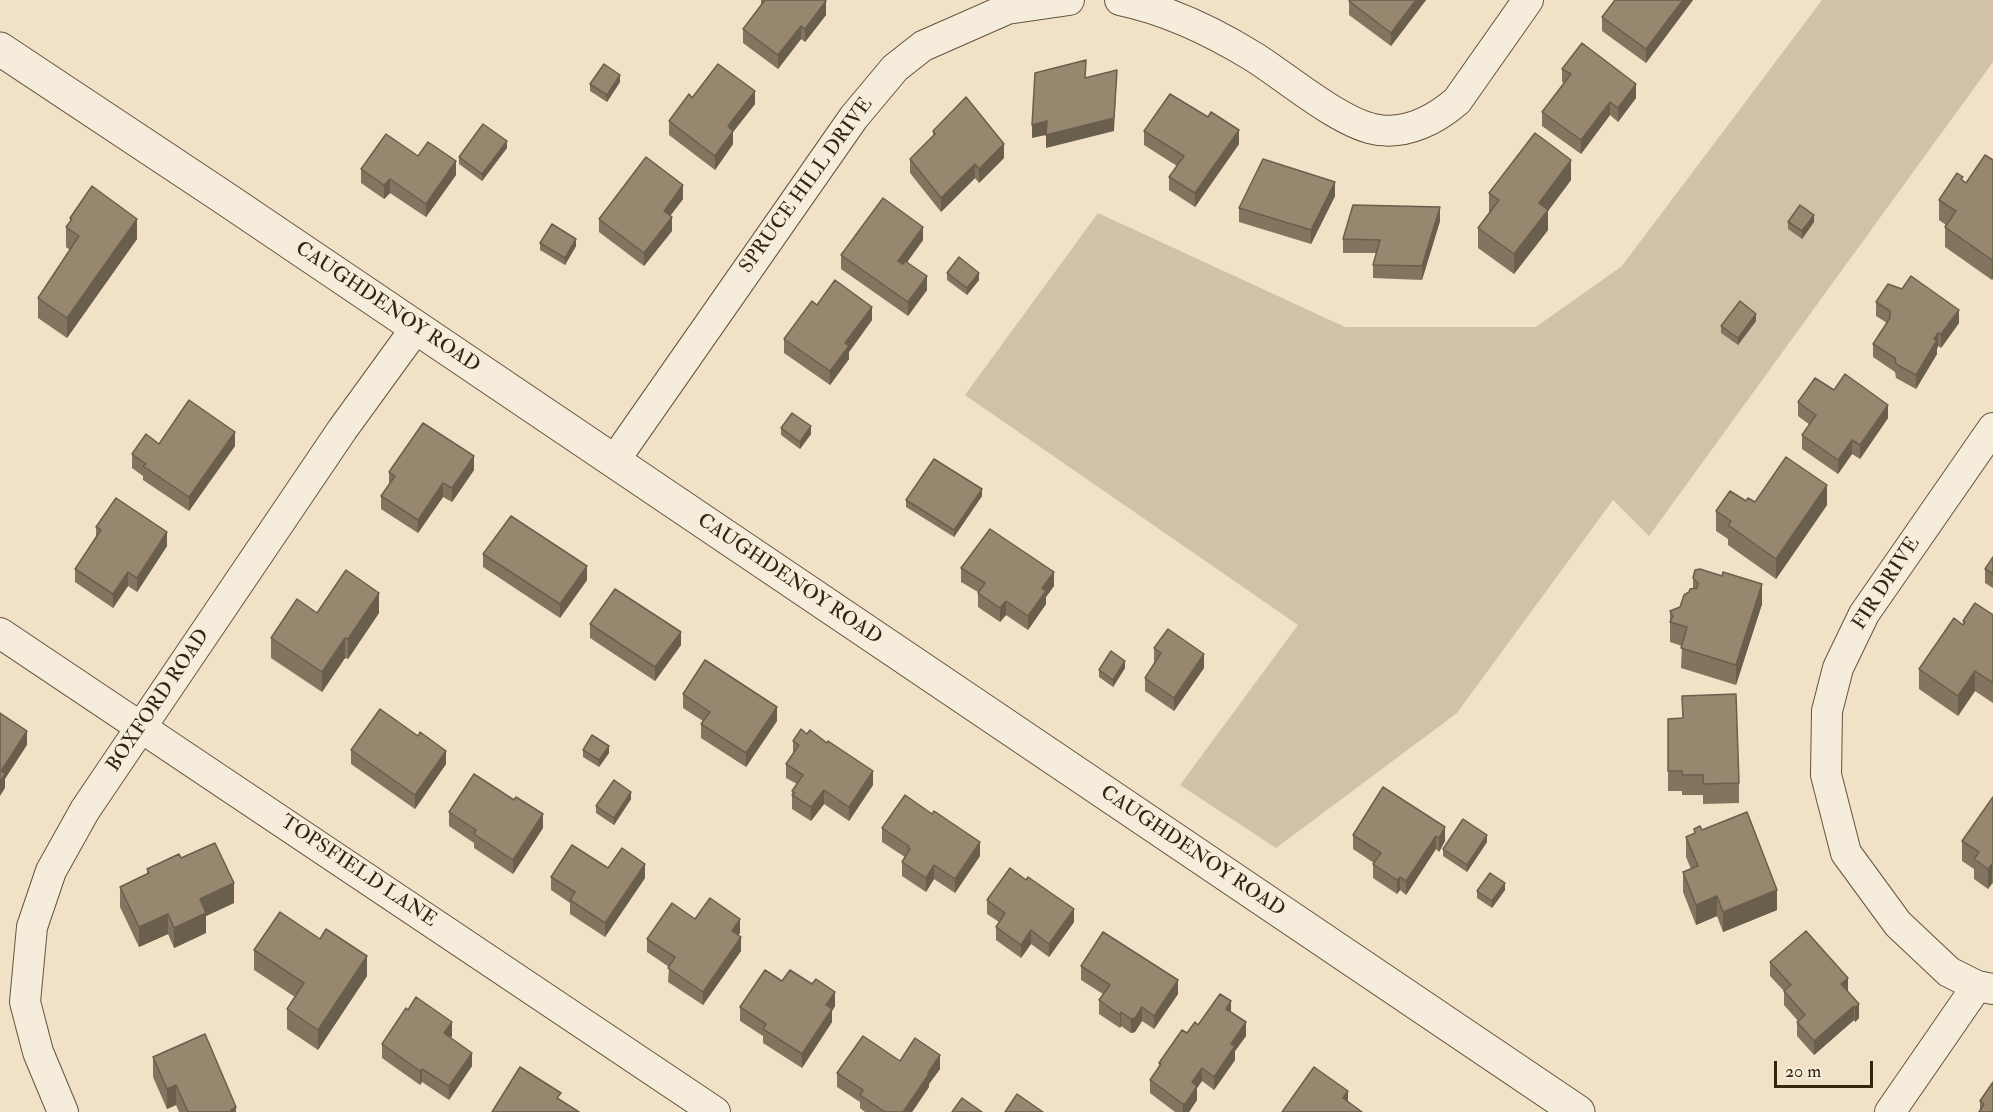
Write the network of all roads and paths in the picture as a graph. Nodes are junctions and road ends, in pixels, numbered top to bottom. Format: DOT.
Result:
graph roads {
  1 [pos="1120,0"];
  2 [pos="1528,0"];
  3 [pos="1056,1"];
  4 [pos="0,49"];
  5 [pos="416,328"];
  6 [pos="1993,428"];
  7 [pos="614,461"];
  8 [pos="0,633"];
  9 [pos="142,727"];
  10 [pos="1985,988"];
  11 [pos="63,1112"];
  12 [pos="715,1112"];
  13 [pos="1578,1112"];
  14 [pos="1890,1112"];
  1 -- 2 [label="street"];
  3 -- 7 [label="street, SPRUCE HILL DRIVE"];
  4 -- 5 [label="street, CAUGHDENOY ROAD"];
  5 -- 7 [label="street, CAUGHDENOY ROAD"];
  5 -- 9 [label="street, BOXFORD ROAD"];
  6 -- 10 [label="street, FIR DRIVE"];
  7 -- 13 [label="street, CAUGHDENOY ROAD"];
  8 -- 9 [label="street, TOPSFIELD LANE"];
  9 -- 11 [label="street, BOXFORD ROAD"];
  9 -- 12 [label="street, TOPSFIELD LANE"];
  10 -- 14 [label="street"];
}
